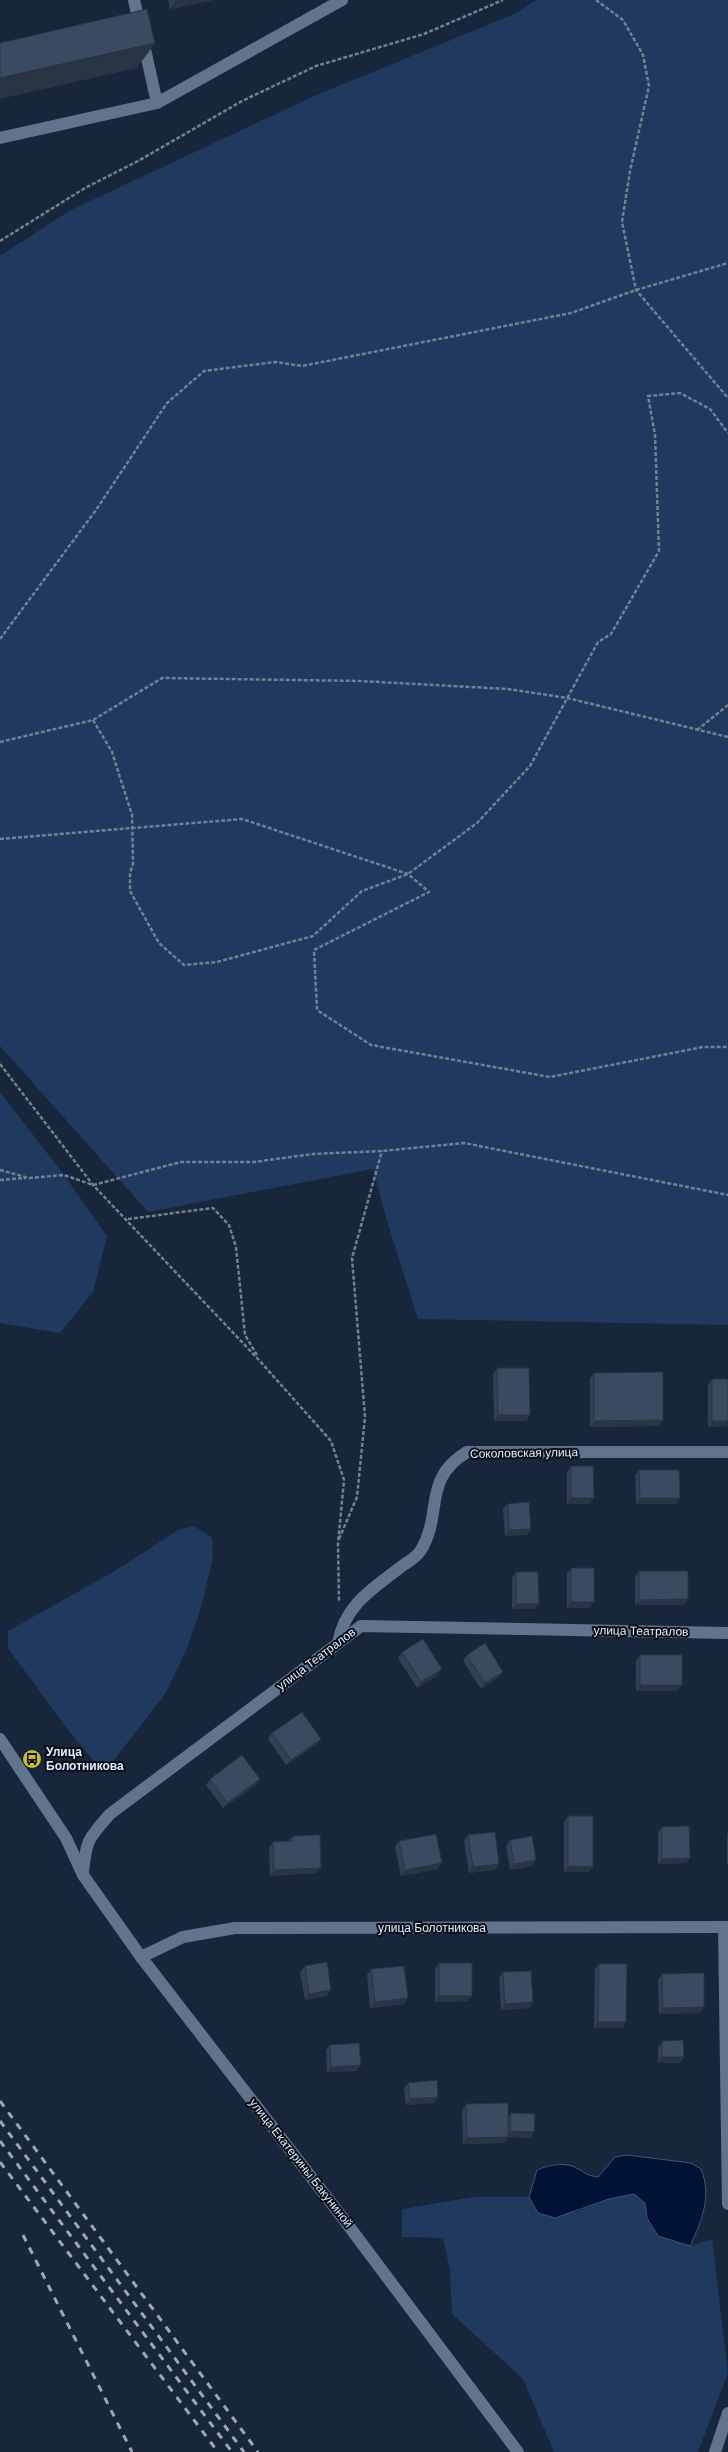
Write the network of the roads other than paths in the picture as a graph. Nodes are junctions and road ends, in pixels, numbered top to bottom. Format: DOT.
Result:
graph roads {
  1 [pos="134,0"];
  2 [pos="342,0"];
  3 [pos="157,103"];
  4 [pos="0,138"];
  5 [pos="728,1452"];
  6 [pos="728,1633"];
  7 [pos="338,1643"];
  8 [pos="0,1739"];
  9 [pos="83,1875"];
  10 [pos="726,1927"];
  11 [pos="141,1957"];
  12 [pos="728,2204"];
  13 [pos="728,2412"];
  14 [pos="518,2452"];
  15 [pos="715,2452"];
  1 -- 3 [label="street"];
  2 -- 3 [label="street"];
  3 -- 4 [label="street"];
  5 -- 7 [label="street, Соколовская улица"];
  6 -- 7 [label="street, улица Театралов"];
  7 -- 9 [label="street, улица Театралов"];
  8 -- 9 [label="street, улица Екатерины Бакуниной"];
  9 -- 11 [label="street, улица Екатерины Бакуниной"];
  10 -- 11 [label="street, улица Болотникова"];
  10 -- 12 [label="street"];
  11 -- 14 [label="street, улица Екатерины Бакуниной"];
  13 -- 15 [label="street"];
}
